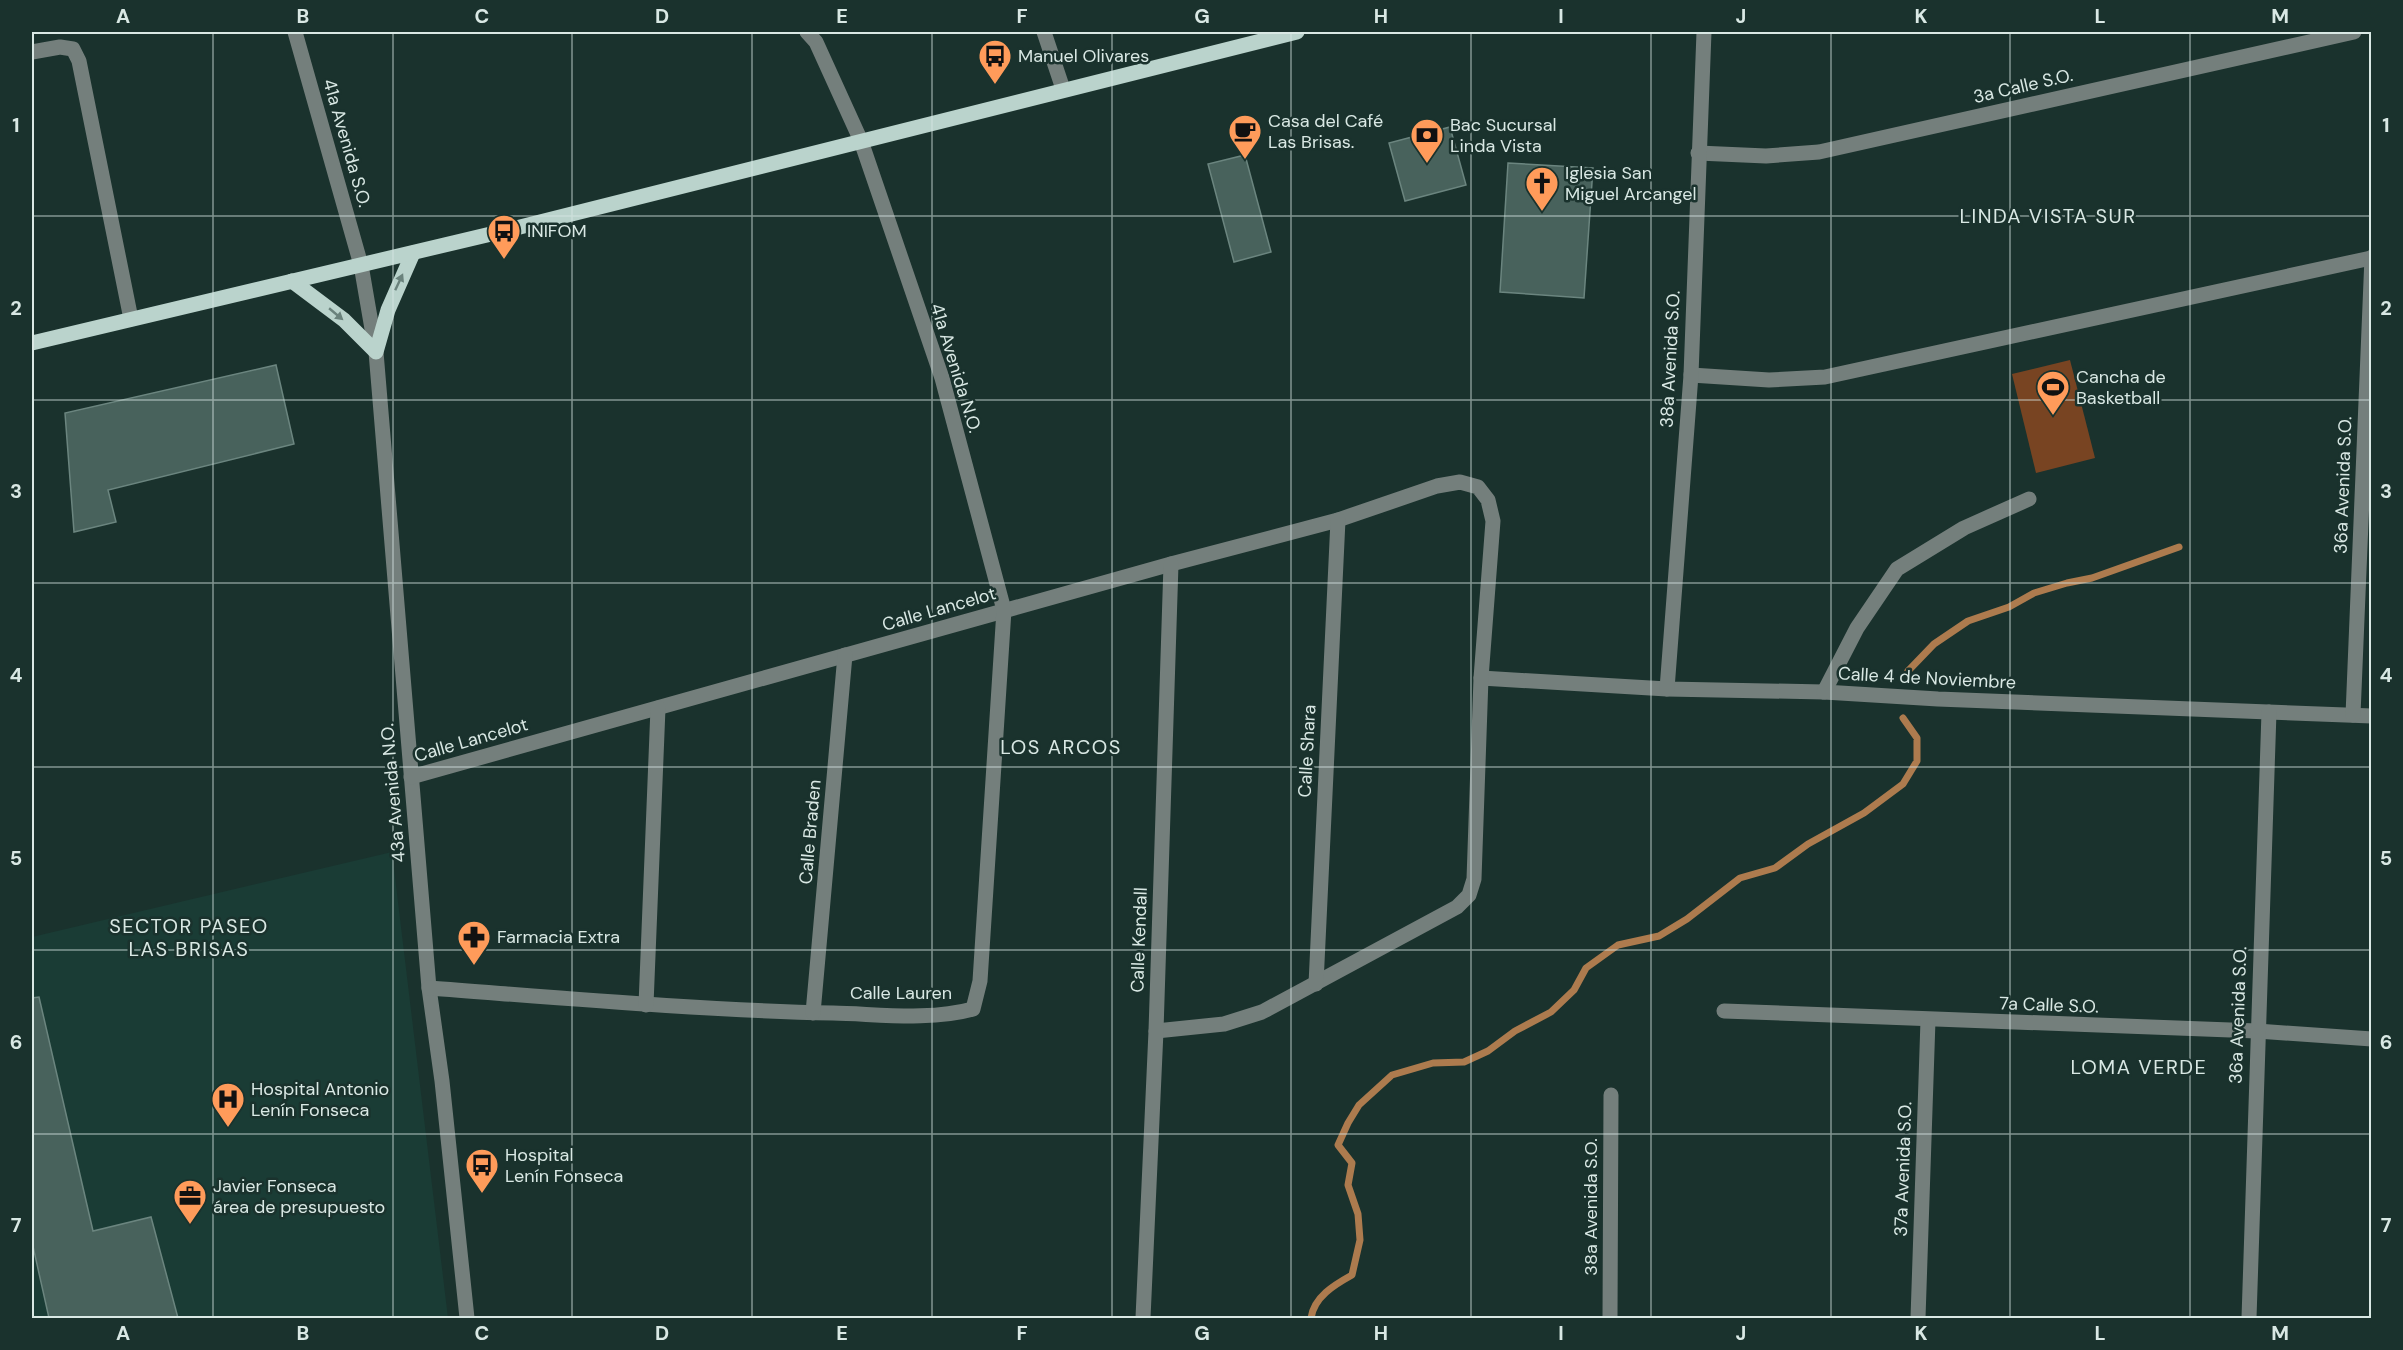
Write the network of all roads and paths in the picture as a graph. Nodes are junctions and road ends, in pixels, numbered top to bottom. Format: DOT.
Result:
graph roads {
  1 [pos="295,32"];
  2 [pos="807,32"];
  3 [pos="1044,32"];
  4 [pos="1297,32"];
  5 [pos="1704,32"];
  6 [pos="2354,32"];
  7 [pos="32,52"];
  8 [pos="1063,89"];
  9 [pos="861,141"];
  10 [pos="1698,153"];
  11 [pos="413,253"];
  12 [pos="2372,258"];
  13 [pos="361,265"];
  14 [pos="292,280"];
  15 [pos="131,319"];
  16 [pos="32,343"];
  17 [pos="376,352"];
  18 [pos="1691,375"];
  19 [pos="2029,499"];
  20 [pos="1338,520"];
  21 [pos="1171,564"];
  22 [pos="1004,610"];
  23 [pos="845,656"];
  24 [pos="1481,678"];
  25 [pos="1667,689"];
  26 [pos="1824,692"];
  27 [pos="658,708"];
  28 [pos="2269,712"];
  29 [pos="2353,715"];
  30 [pos="2372,716"];
  31 [pos="411,777"];
  32 [pos="1316,984"];
  33 [pos="429,988"];
  34 [pos="646,1005"];
  35 [pos="1724,1011"];
  36 [pos="813,1012"];
  37 [pos="1928,1020"];
  38 [pos="1156,1031"];
  39 [pos="2257,1031"];
  40 [pos="2372,1039"];
  41 [pos="1611,1095"];
  42 [pos="467,1318"];
  43 [pos="1143,1318"];
  44 [pos="1610,1318"];
  45 [pos="1616,1318"];
  46 [pos="1918,1318"];
  47 [pos="2249,1318"];
  1 -- 13 [label="street, 41a Avenida S.O."];
  2 -- 9 [label="street, 41a Avenida N.O."];
  3 -- 8 [label="street"];
  4 -- 8 [label="main road"];
  5 -- 10 [label="street, 38a Avenida S.O."];
  6 -- 10 [label="street, 3a Calle S.O."];
  7 -- 15 [label="street"];
  8 -- 9 [label="main road"];
  9 -- 11 [label="main road"];
  9 -- 22 [label="street, 41a Avenida N.O."];
  10 -- 18 [label="street, 38a Avenida S.O."];
  11 -- 13 [label="main road"];
  17 -- 11 [label="main road, one-way"];
  12 -- 18 [label="street"];
  12 -- 29 [label="street, 36a Avenida S.O."];
  13 -- 14 [label="main road"];
  13 -- 17 [label="street, 43a Avenida N.O."];
  14 -- 15 [label="main road"];
  14 -- 17 [label="main road, one-way"];
  15 -- 16 [label="main road"];
  17 -- 31 [label="street, 43a Avenida N.O."];
  18 -- 25 [label="street, 38a Avenida S.O."];
  19 -- 26 [label="street"];
  20 -- 21 [label="street, Calle Lancelot"];
  20 -- 24 [label="street, Calle Lancelot"];
  20 -- 32 [label="street, Calle Shara"];
  21 -- 22 [label="street, Calle Lancelot"];
  21 -- 38 [label="street, Calle Kendall"];
  22 -- 23 [label="street, Calle Lancelot"];
  22 -- 36 [label="street, Calle Lauren"];
  23 -- 27 [label="street, Calle Lancelot"];
  23 -- 36 [label="street, Calle Braden"];
  24 -- 25 [label="street, Calle 4 de Noviembre"];
  24 -- 32 [label="street"];
  25 -- 26 [label="street, Calle 4 de Noviembre"];
  26 -- 28 [label="street, Calle 4 de Noviembre"];
  27 -- 31 [label="street, Calle Lancelot"];
  27 -- 34 [label="street"];
  28 -- 29 [label="street, Calle 4 de Noviembre"];
  28 -- 39 [label="street, 36a Avenida S.O."];
  29 -- 30 [label="street, Calle 4 de Noviembre"];
  31 -- 33 [label="street, 43a Avenida N.O."];
  32 -- 38 [label="street"];
  33 -- 34 [label="street, Calle Lauren"];
  33 -- 42 [label="street, 43a Avenida N.O."];
  34 -- 36 [label="street, Calle Lauren"];
  35 -- 37 [label="street, 7a Calle S.O."];
  37 -- 39 [label="street, 7a Calle S.O."];
  37 -- 46 [label="street, 37a Avenida S.O."];
  38 -- 43 [label="street, Calle Kendall"];
  39 -- 40 [label="street, 7a Calle S.O."];
  39 -- 47 [label="street, 36a Avenida S.O."];
  41 -- 44 [label="street, 38a Avenida S.O."];
  44 -- 45 [label="street"];
}
